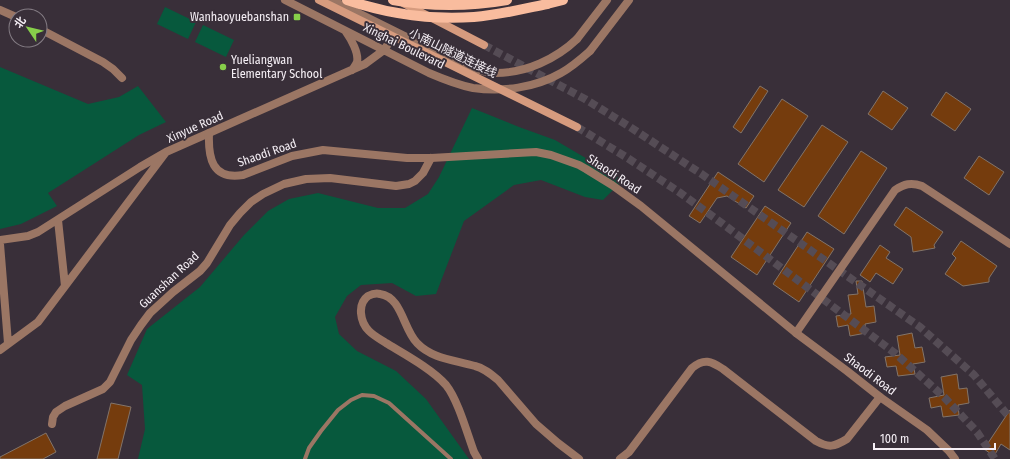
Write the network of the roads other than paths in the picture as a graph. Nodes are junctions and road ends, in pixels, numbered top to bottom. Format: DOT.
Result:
graph roads {
  1 [pos="285,0"];
  2 [pos="319,0"];
  3 [pos="332,0"];
  4 [pos="347,0"];
  5 [pos="393,0"];
  6 [pos="397,0"];
  7 [pos="507,0"];
  8 [pos="563,0"];
  9 [pos="608,0"];
  10 [pos="629,0"];
  11 [pos="346,31"];
  12 [pos="396,32"];
  13 [pos="48,33"];
  14 [pos="484,44"];
  15 [pos="384,50"];
  16 [pos="351,71"];
  17 [pos="122,78"];
  18 [pos="577,127"];
  19 [pos="209,133"];
  20 [pos="166,152"];
  21 [pos="431,158"];
  22 [pos="58,220"];
  23 [pos="0,240"];
  24 [pos="0,244"];
  25 [pos="1010,244"];
  26 [pos="65,286"];
  27 [pos="796,333"];
  28 [pos="8,344"];
  29 [pos="0,350"];
  30 [pos="880,397"];
  31 [pos="52,424"];
  32 [pos="629,452"];
  33 [pos="305,459"];
  34 [pos="451,459"];
  35 [pos="478,459"];
  36 [pos="579,459"];
  37 [pos="620,459"];
  38 [pos="624,459"];
  39 [pos="956,459"];
  1 -- 11 [label="street, Xinghai Boulevard"];
  2 -- 18 [label="main road, 小南山隧道连接线, bridge"];
  3 -- 12 [label="street, Xinghai Boulevard"];
  4 -- 8 [label="main road, bridge"];
  5 -- 7 [label="main road, bridge"];
  6 -- 14 [label="main road, 小南山隧道连接线"];
  9 -- 12 [label="street, Xinghai Boulevard, bridge"];
  10 -- 15 [label="street, Xinghai Boulevard, bridge"];
  11 -- 15 [label="street, Xinghai Boulevard"];
  11 -- 16 [label="street"];
  12 -- 15 [label="street, Xinyue Road"];
  13 -- 17 [label="street"];
  15 -- 16 [label="street, Xinyue Road"];
  16 -- 19 [label="street, Xinyue Road"];
  19 -- 20 [label="street, Xinyue Road"];
  19 -- 21 [label="street, Shaodi Road"];
  20 -- 22 [label="street, Xinyue Road"];
  20 -- 26 [label="street"];
  21 -- 27 [label="street, Shaodi Road"];
  21 -- 31 [label="street, Guanshan Road"];
  22 -- 23 [label="street, Xinyue Road"];
  22 -- 26 [label="street"];
  24 -- 28 [label="street"];
  25 -- 27 [label="street"];
  26 -- 28 [label="street"];
  27 -- 30 [label="street, Shaodi Road"];
  28 -- 29 [label="street"];
  30 -- 32 [label="street"];
  30 -- 39 [label="street, Shaodi Road"];
  32 -- 37 [label="street"];
  32 -- 38 [label="lane"];
  33 -- 34 [label="lane"];
  35 -- 36 [label="street"];
}
